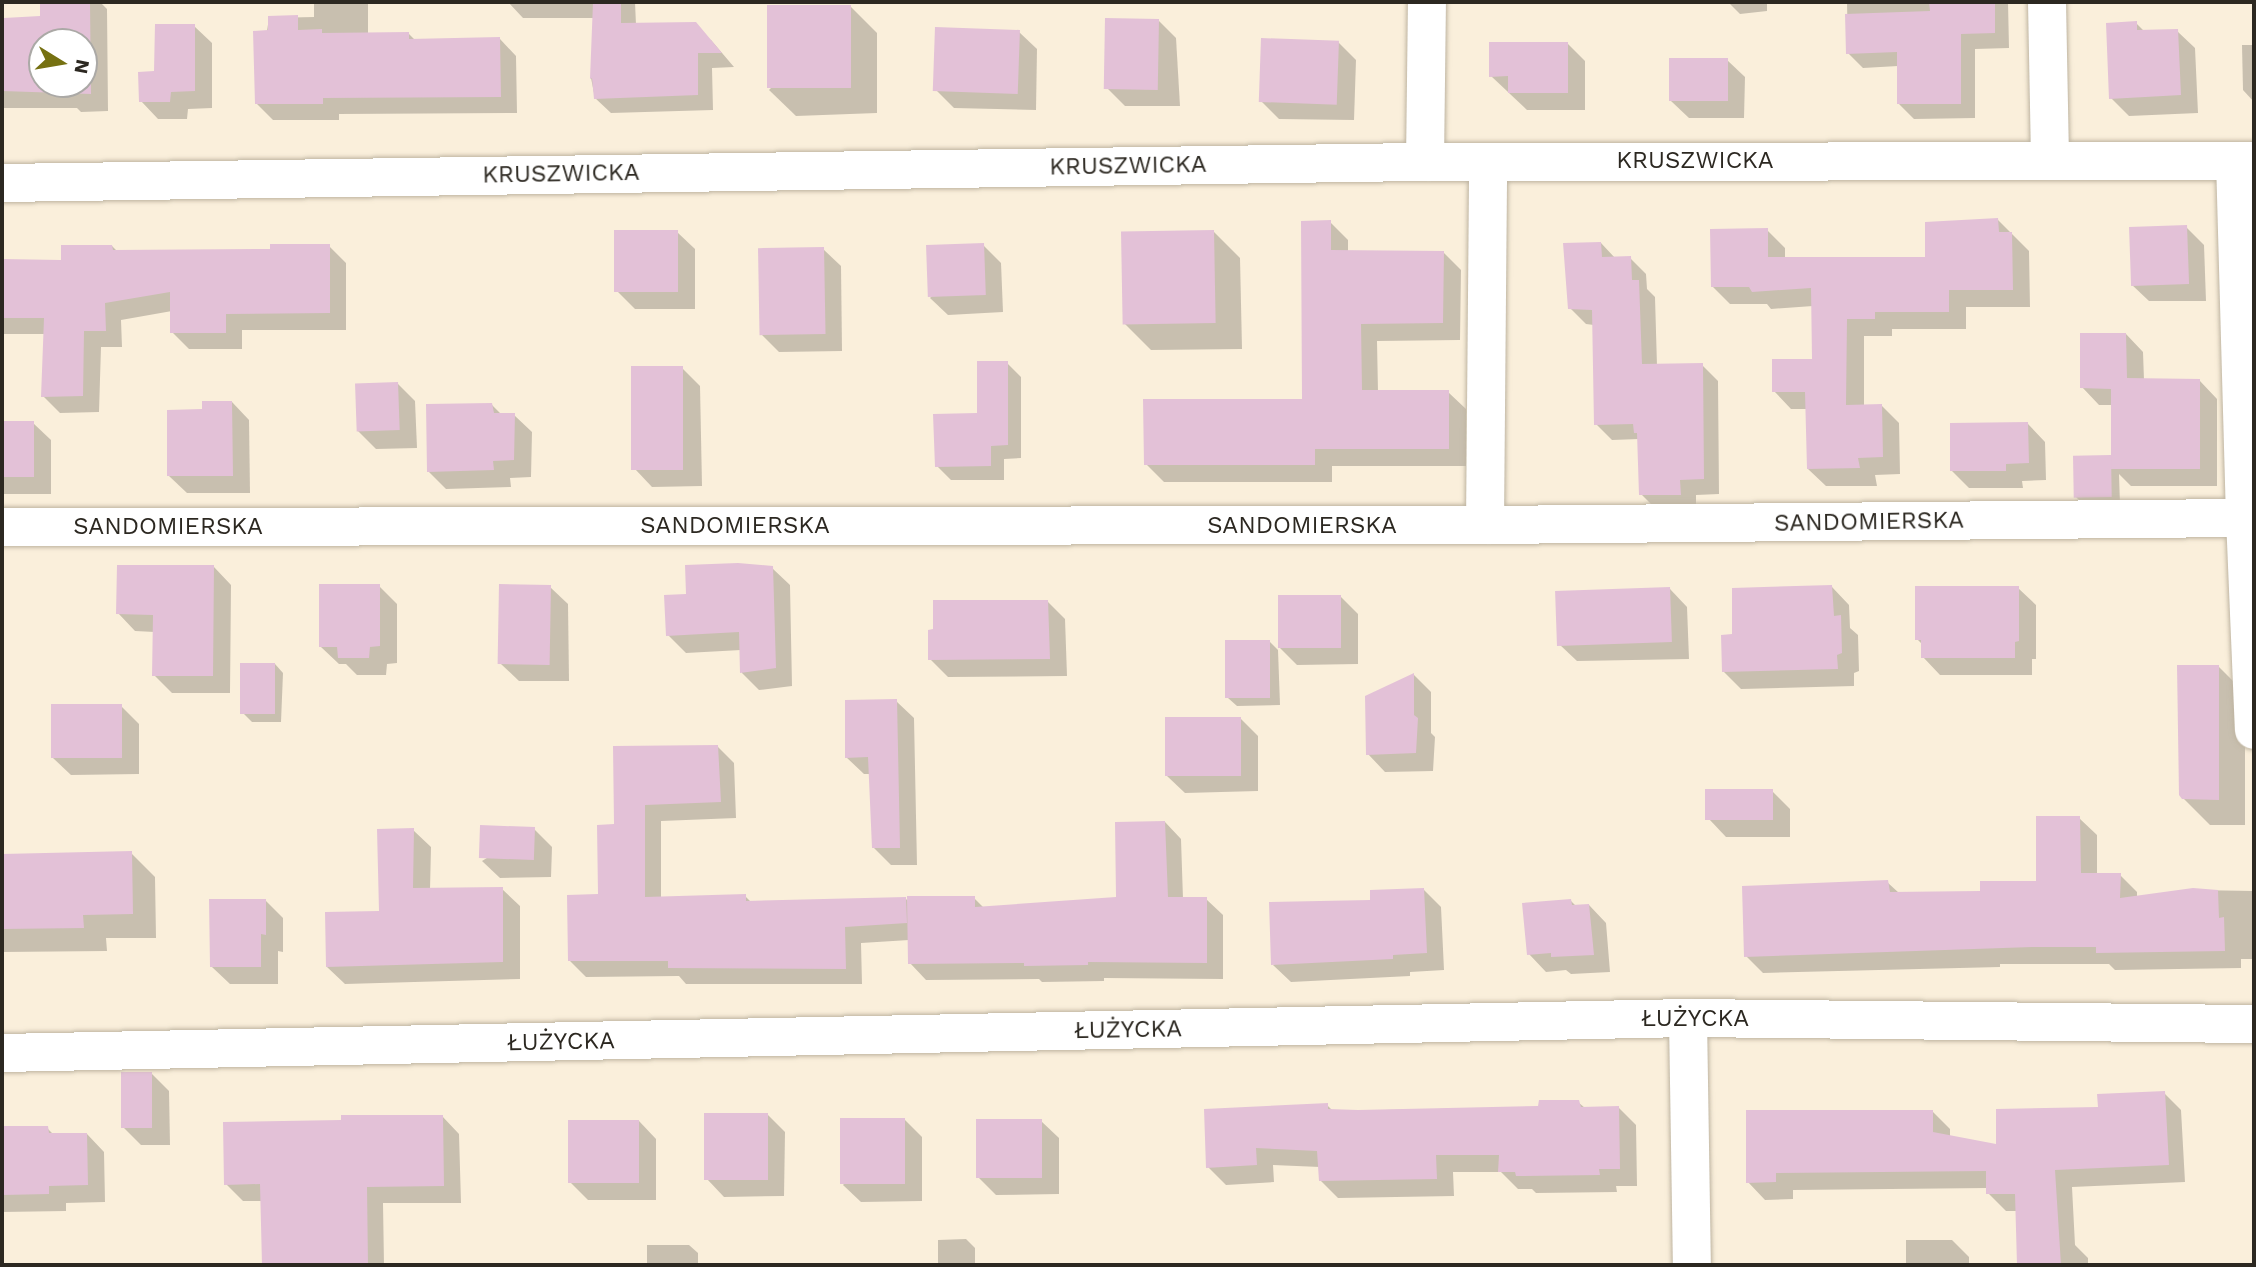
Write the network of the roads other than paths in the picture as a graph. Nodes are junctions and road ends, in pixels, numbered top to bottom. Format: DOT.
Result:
graph roads {
  1 [pos="1427,2"];
  2 [pos="2047,2"];
  3 [pos="2050,159"];
  4 [pos="2245,161"];
  5 [pos="1425,162"];
  6 [pos="1488,163"];
  7 [pos="2,183"];
  8 [pos="2245,518"];
  9 [pos="1485,525"];
  10 [pos="2,527"];
  11 [pos="2254,730"];
  12 [pos="1688,1018"];
  13 [pos="2254,1024"];
  14 [pos="2,1053"];
  15 [pos="1692,1265"];
  1 -- 5 [label="street"];
  2 -- 3 [label="street"];
  3 -- 4 [label="street, KRUSZWICKA"];
  3 -- 6 [label="street, KRUSZWICKA"];
  4 -- 8 [label="street"];
  5 -- 6 [label="street, KRUSZWICKA"];
  5 -- 7 [label="street, KRUSZWICKA"];
  6 -- 9 [label="street"];
  8 -- 9 [label="street, SANDOMIERSKA"];
  8 -- 11 [label="street"];
  9 -- 10 [label="street, SANDOMIERSKA"];
  12 -- 13 [label="street, ŁUŻYCKA"];
  12 -- 14 [label="street, ŁUŻYCKA"];
  12 -- 15 [label="street"];
}
